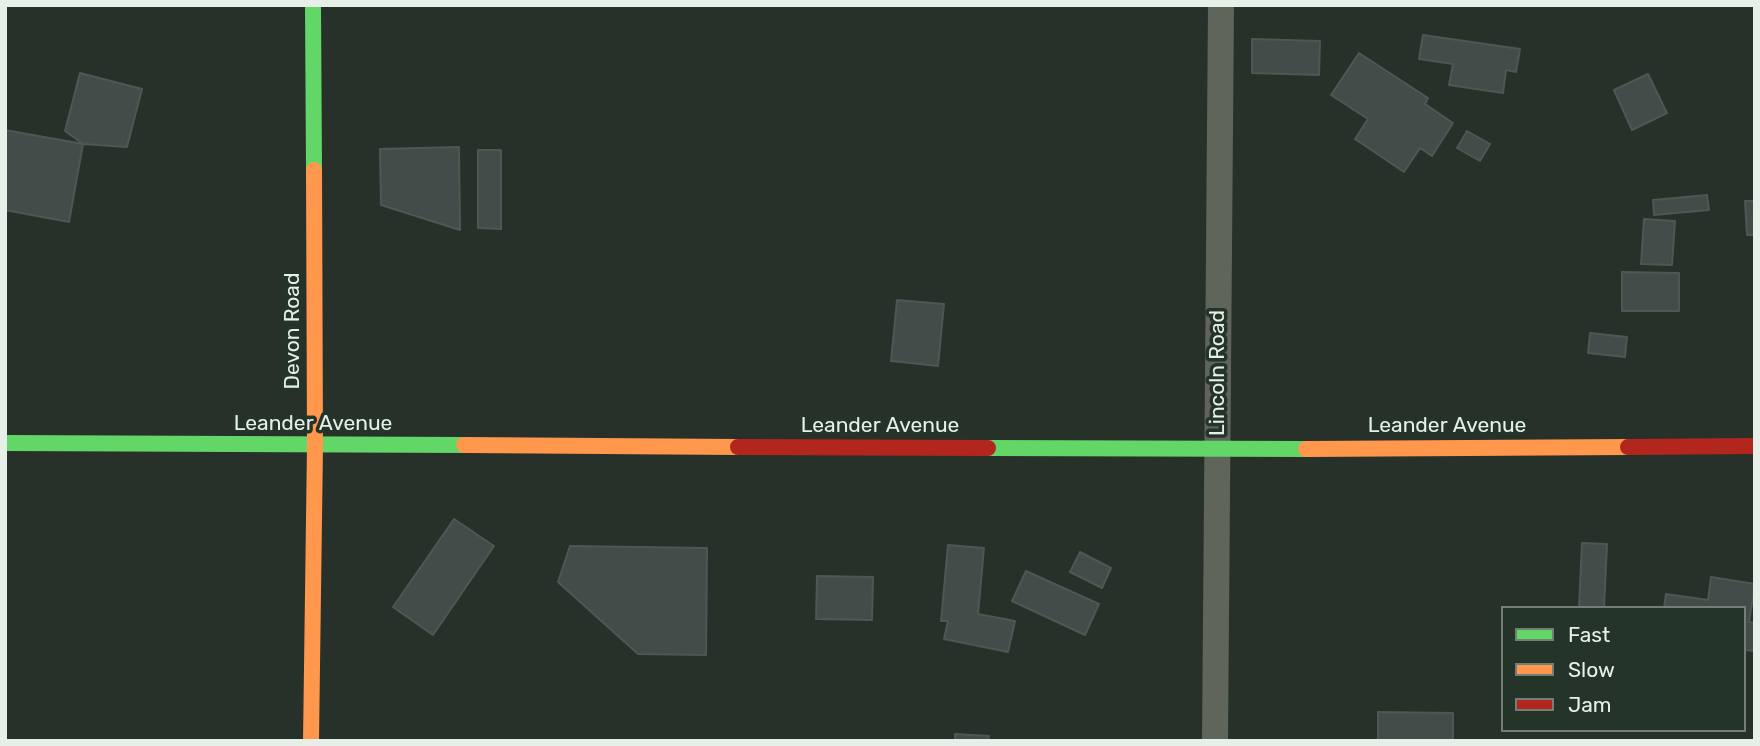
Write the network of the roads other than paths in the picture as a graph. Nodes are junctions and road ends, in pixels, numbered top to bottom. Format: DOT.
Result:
graph roads {
  1 [pos="313,5"];
  2 [pos="1221,5"];
  3 [pos="5,443"];
  4 [pos="314,445"];
  5 [pos="1755,446"];
  6 [pos="1218,449"];
  7 [pos="311,741"];
  8 [pos="1215,741"];
  1 -- 4 [label="street, Devon Road"];
  2 -- 6 [label="street, Lincoln Road"];
  3 -- 4 [label="street, Leander Avenue"];
  4 -- 6 [label="street, Leander Avenue"];
  4 -- 7 [label="street, Devon Road"];
  5 -- 6 [label="street, Leander Avenue"];
  6 -- 8 [label="street, Lincoln Road"];
}
